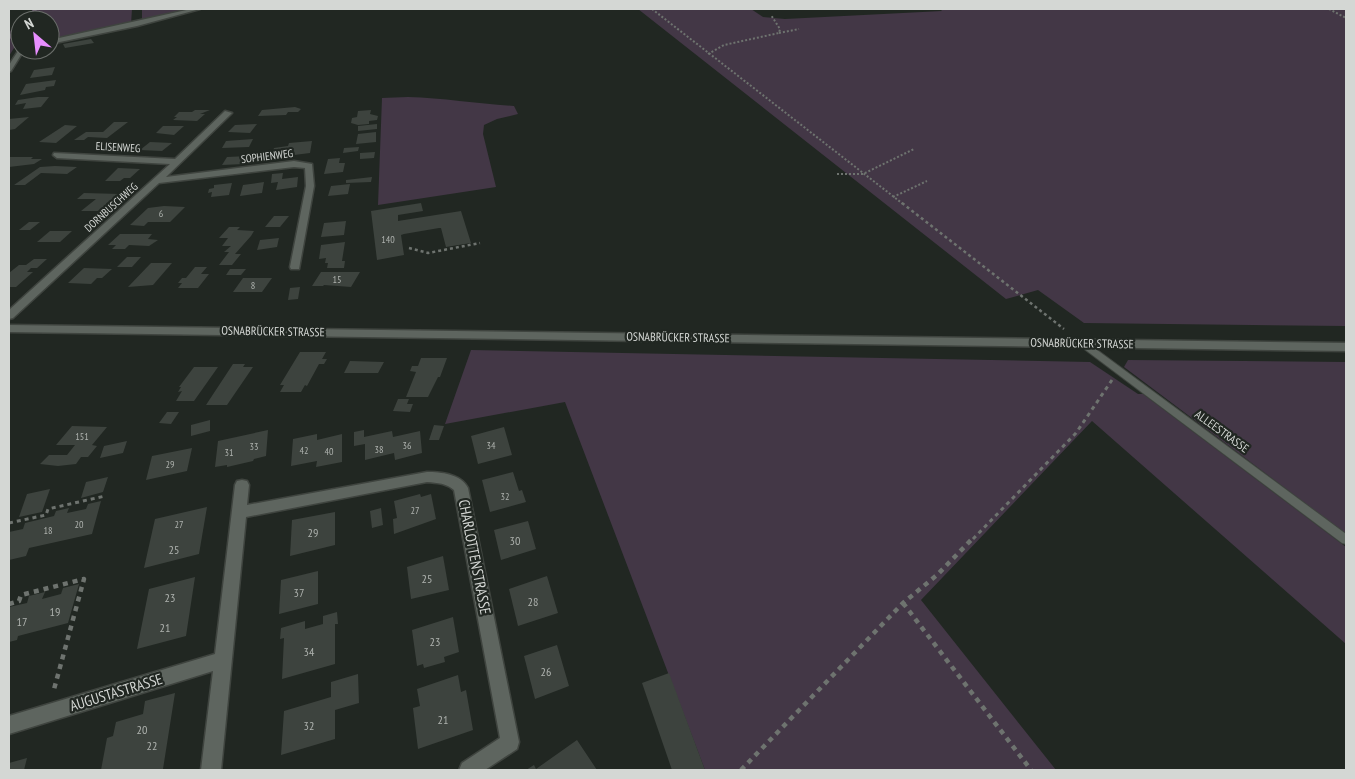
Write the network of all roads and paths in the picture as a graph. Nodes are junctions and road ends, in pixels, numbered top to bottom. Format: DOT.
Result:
graph roads {
  1 [pos="198,9"];
  2 [pos="652,9"];
  3 [pos="1328,9"];
  4 [pos="771,15"];
  5 [pos="1346,18"];
  6 [pos="799,29"];
  7 [pos="779,33"];
  8 [pos="60,40"];
  9 [pos="708,54"];
  10 [pos="228,113"];
  11 [pos="914,149"];
  12 [pos="57,155"];
  13 [pos="177,162"];
  14 [pos="837,174"];
  15 [pos="863,174"];
  16 [pos="156,181"];
  17 [pos="927,181"];
  18 [pos="893,197"];
  19 [pos="480,244"];
  20 [pos="409,248"];
  21 [pos="295,267"];
  22 [pos="9,316"];
  23 [pos="9,328"];
  24 [pos="1082,343"];
  25 [pos="1346,347"];
  26 [pos="1120,372"];
  27 [pos="242,485"];
  28 [pos="105,496"];
  29 [pos="239,512"];
  30 [pos="9,523"];
  31 [pos="1346,540"];
  32 [pos="904,603"];
  33 [pos="9,604"];
  34 [pos="223,660"];
  35 [pos="47,713"];
  36 [pos="9,724"];
  37 [pos="211,770"];
  38 [pos="469,770"];
  39 [pos="741,770"];
  40 [pos="1031,770"];
  1 -- 8 [label="street"];
  2 -- 9 [label="path"];
  3 -- 5 [label="path"];
  4 -- 7 [label="path"];
  6 -- 7 [label="path"];
  7 -- 9 [label="path"];
  9 -- 15 [label="path"];
  10 -- 13 [label="street, DORNBUSCHWEG"];
  11 -- 15 [label="path"];
  12 -- 13 [label="street, ELISENWEG"];
  13 -- 16 [label="street, DORNBUSCHWEG"];
  14 -- 15 [label="path"];
  15 -- 18 [label="path"];
  16 -- 21 [label="street, SOPHIENWEG"];
  16 -- 22 [label="street, DORNBUSCHWEG"];
  17 -- 18 [label="path"];
  18 -- 24 [label="path"];
  19 -- 20 [label="path"];
  23 -- 24 [label="street, OSNABRÜCKER STRASSE"];
  24 -- 25 [label="street, OSNABRÜCKER STRASSE"];
  24 -- 26 [label="lane, ALLEESTRASSE"];
  26 -- 31 [label="lane, ALLEESTRASSE"];
  26 -- 32 [label="path"];
  27 -- 29 [label="street"];
  28 -- 30 [label="path"];
  29 -- 34 [label="street"];
  29 -- 38 [label="street, CHARLOTTENSTRASSE"];
  32 -- 39 [label="path"];
  32 -- 40 [label="path"];
  33 -- 35 [label="path"];
  34 -- 35 [label="street, AUGUSTASTRASSE"];
  34 -- 37 [label="street"];
  35 -- 36 [label="street, AUGUSTASTRASSE"];
}
